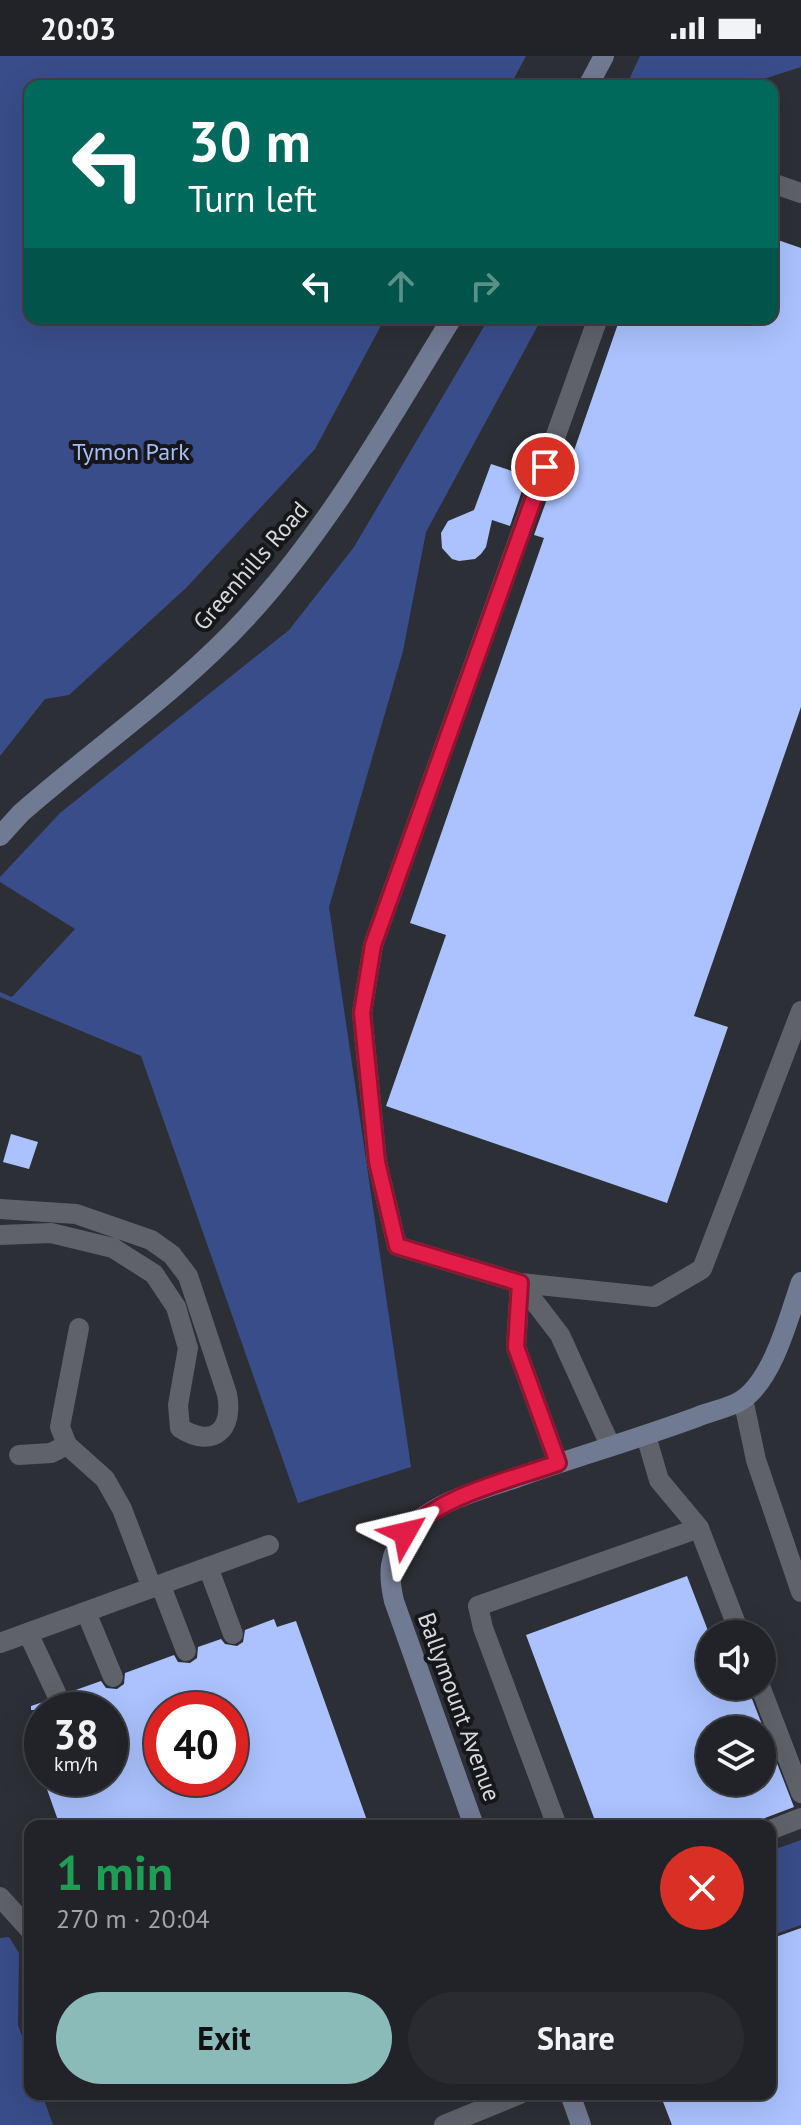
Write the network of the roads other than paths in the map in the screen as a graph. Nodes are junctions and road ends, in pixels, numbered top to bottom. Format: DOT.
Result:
graph roads {
  1 [pos="604,56"];
  2 [pos="591,80"];
  3 [pos="778,185"];
  4 [pos="801,193"];
  5 [pos="448,324"];
  6 [pos="596,324"];
  7 [pos="0,836"];
  8 [pos="801,1011"];
  9 [pos="0,1209"];
  10 [pos="0,1235"];
  11 [pos="801,1282"];
  12 [pos="520,1283"];
  13 [pos="79,1328"];
  14 [pos="743,1399"];
  15 [pos="646,1436"];
  16 [pos="67,1445"];
  17 [pos="610,1445"];
  18 [pos="19,1455"];
  19 [pos="558,1463"];
  20 [pos="699,1528"];
  21 [pos="269,1545"];
  22 [pos="793,1545"];
  23 [pos="208,1567"];
  24 [pos="157,1587"];
  25 [pos="801,1592"];
  26 [pos="86,1612"];
  27 [pos="735,1620"];
  28 [pos="28,1633"];
  29 [pos="233,1634"];
  30 [pos="0,1643"];
  31 [pos="186,1651"];
  32 [pos="113,1677"];
  33 [pos="56,1692"];
  34 [pos="767,1700"];
  35 [pos="794,1759"];
  36 [pos="801,1793"];
  37 [pos="801,1818"];
  38 [pos="472,1820"];
  39 [pos="555,1820"];
  40 [pos="776,1828"];
  41 [pos="0,1897"];
  42 [pos="24,1923"];
  43 [pos="505,2100"];
  44 [pos="572,2100"];
  45 [pos="444,2125"];
  46 [pos="581,2125"];
  1 -- 2 [label="street"];
  3 -- 4 [label="lane"];
  5 -- 7 [label="street, Greenhills Road"];
  6 -- 12 [label="lane"];
  8 -- 12 [label="lane"];
  9 -- 10 [label="lane"];
  11 -- 14 [label="street, Ballymount Avenue"];
  12 -- 17 [label="lane"];
  12 -- 19 [label="lane"];
  13 -- 16 [label="lane"];
  14 -- 15 [label="street, Ballymount Avenue"];
  14 -- 22 [label="lane"];
  15 -- 17 [label="street, Ballymount Avenue"];
  15 -- 20 [label="lane"];
  16 -- 18 [label="lane"];
  16 -- 24 [label="lane"];
  17 -- 19 [label="street, Ballymount Avenue"];
  19 -- 38 [label="street, Ballymount Avenue"];
  20 -- 27 [label="lane"];
  20 -- 39 [label="lane"];
  21 -- 23 [label="lane"];
  22 -- 25 [label="lane"];
  23 -- 24 [label="lane"];
  23 -- 29 [label="lane"];
  24 -- 26 [label="lane"];
  24 -- 31 [label="lane"];
  26 -- 28 [label="lane"];
  26 -- 32 [label="lane"];
  28 -- 30 [label="lane"];
  28 -- 33 [label="lane"];
  34 -- 35 [label="lane"];
  35 -- 36 [label="lane"];
  37 -- 40 [label="lane"];
  41 -- 42 [label="lane"];
  43 -- 45 [label="lane"];
  44 -- 46 [label="street"];
}
